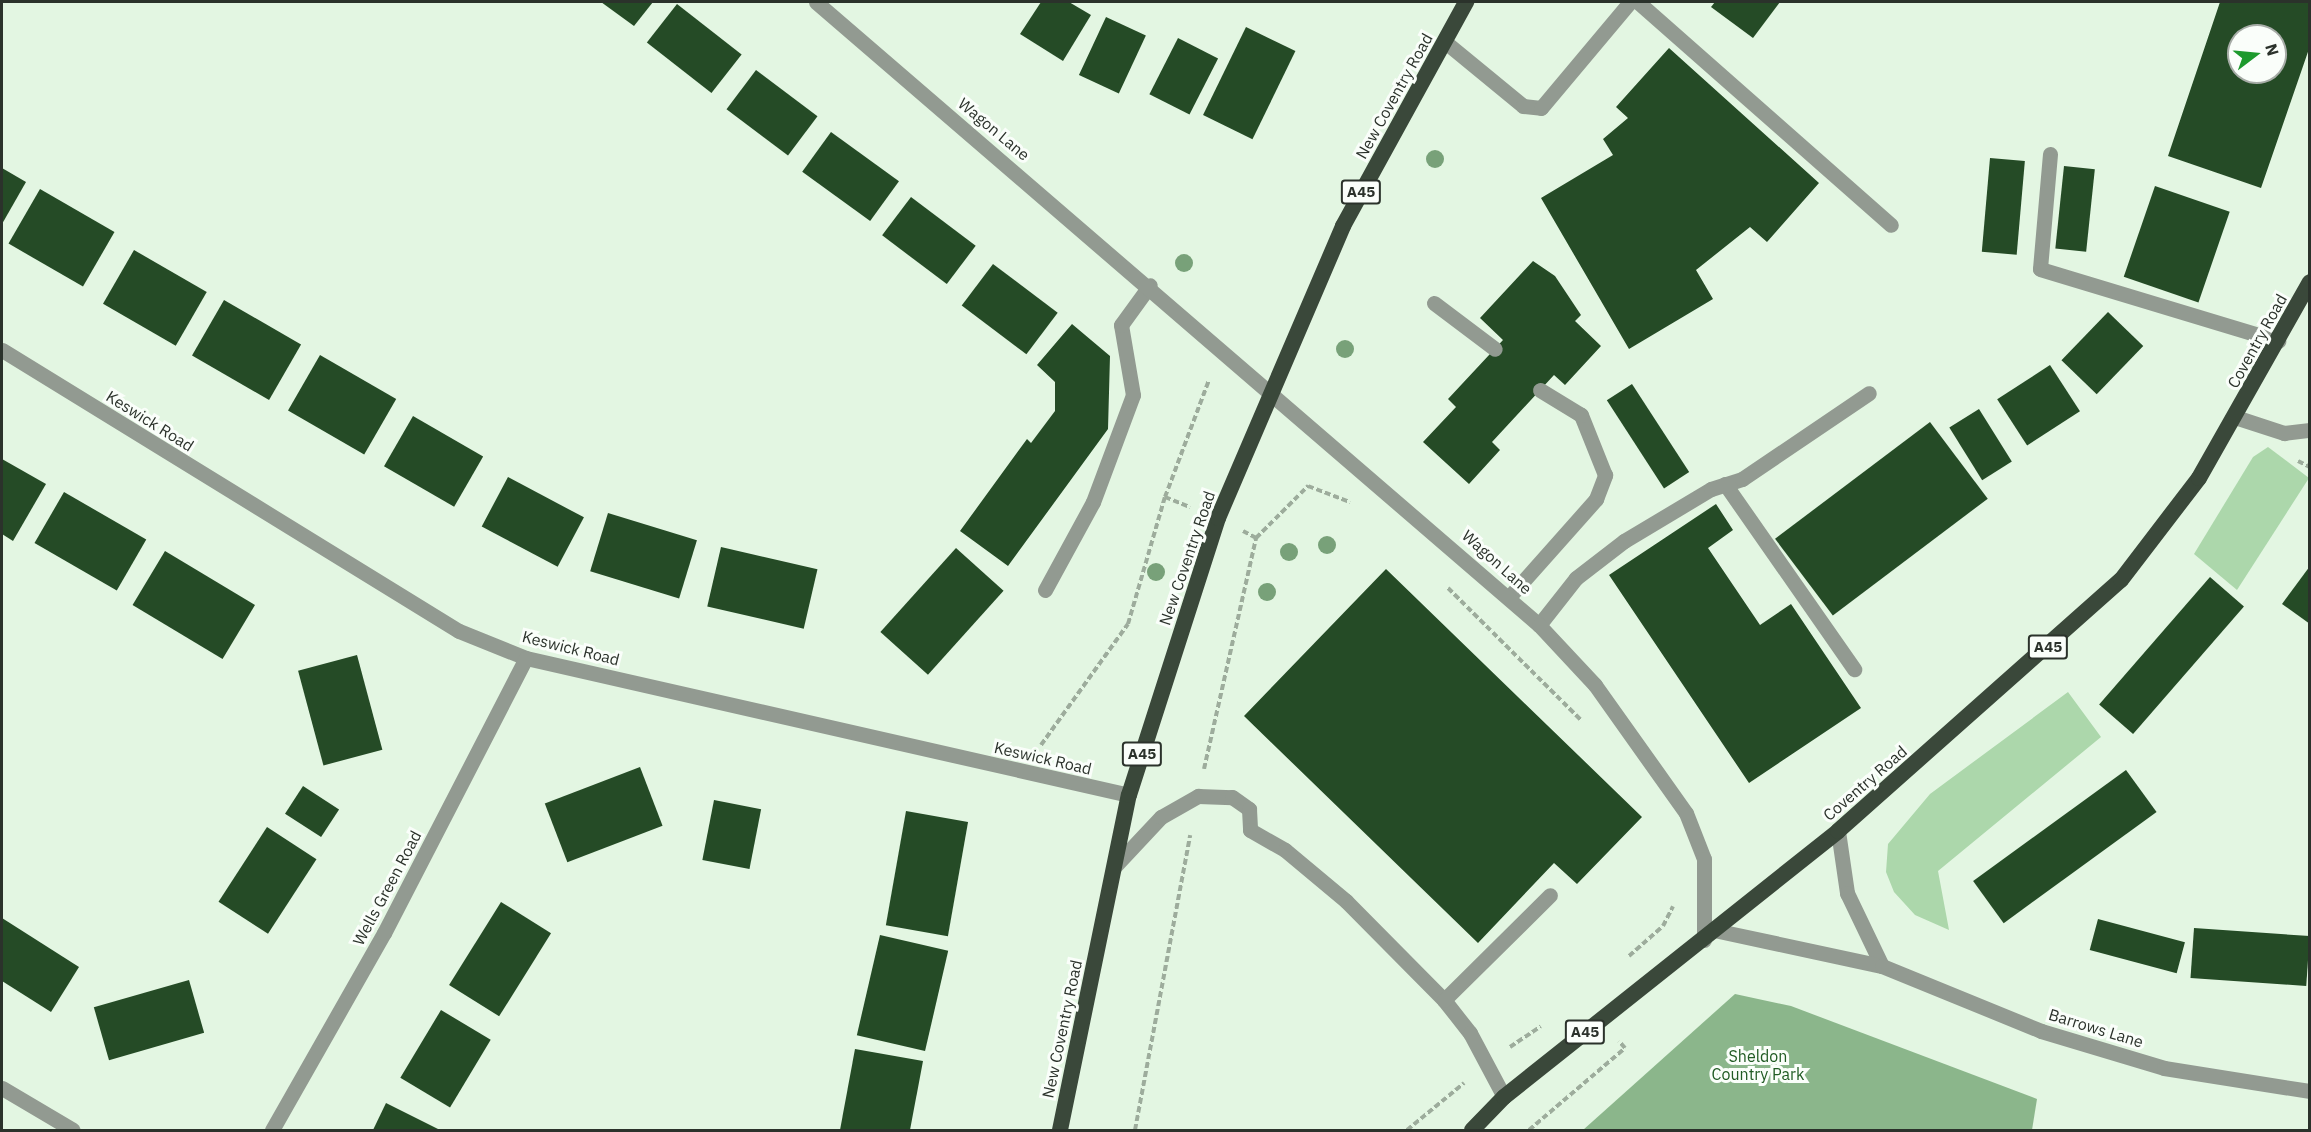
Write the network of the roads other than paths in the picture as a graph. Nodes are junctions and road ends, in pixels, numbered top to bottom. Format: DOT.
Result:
graph roads {
  1 [pos="816,2"];
  2 [pos="1466,2"];
  3 [pos="1630,2"];
  4 [pos="1638,2"];
  5 [pos="1444,41"];
  6 [pos="2050,154"];
  7 [pos="1891,225"];
  8 [pos="2310,282"];
  9 [pos="1150,285"];
  10 [pos="1434,303"];
  11 [pos="2278,341"];
  12 [pos="1495,349"];
  13 [pos="2,350"];
  14 [pos="1540,390"];
  15 [pos="1274,392"];
  16 [pos="1869,393"];
  17 [pos="2235,417"];
  18 [pos="2310,430"];
  19 [pos="1725,484"];
  20 [pos="1046,590"];
  21 [pos="1510,596"];
  22 [pos="1539,625"];
  23 [pos="526,657"];
  24 [pos="1854,669"];
  25 [pos="1129,795"];
  26 [pos="1838,831"];
  27 [pos="1114,867"];
  28 [pos="1550,895"];
  29 [pos="1709,935"];
  30 [pos="1882,966"];
  31 [pos="1443,1000"];
  32 [pos="2,1088"];
  33 [pos="2310,1091"];
  34 [pos="1504,1097"];
  35 [pos="73,1131"];
  36 [pos="272,1131"];
  37 [pos="1060,1131"];
  38 [pos="1472,1131"];
  1 -- 9 [label="street, Wagon Lane"];
  2 -- 5 [label="highway, New Coventry Road / A45"];
  3 -- 5 [label="street"];
  4 -- 7 [label="street"];
  5 -- 15 [label="highway, New Coventry Road / A45"];
  6 -- 11 [label="street"];
  8 -- 11 [label="highway, Coventry Road / A45"];
  9 -- 15 [label="street, Wagon Lane"];
  9 -- 20 [label="street"];
  10 -- 12 [label="street"];
  11 -- 17 [label="highway, Coventry Road / A45"];
  13 -- 23 [label="street, Keswick Road"];
  14 -- 21 [label="street"];
  15 -- 21 [label="street, Wagon Lane"];
  15 -- 25 [label="highway, New Coventry Road / A45"];
  16 -- 19 [label="street"];
  17 -- 18 [label="street"];
  17 -- 26 [label="highway, Coventry Road / A45"];
  19 -- 22 [label="street"];
  19 -- 24 [label="street"];
  21 -- 22 [label="street, Wagon Lane"];
  22 -- 29 [label="street, Wagon Lane"];
  23 -- 25 [label="street, Keswick Road"];
  23 -- 36 [label="street, Wells Green Road"];
  25 -- 27 [label="highway, New Coventry Road / A45"];
  26 -- 29 [label="highway, Coventry Road / A45"];
  26 -- 30 [label="street"];
  27 -- 31 [label="street"];
  27 -- 37 [label="highway, New Coventry Road / A45"];
  28 -- 31 [label="street"];
  29 -- 30 [label="street, Barrows Lane"];
  29 -- 34 [label="highway, Coventry Road / A45"];
  30 -- 33 [label="street, Barrows Lane"];
  31 -- 34 [label="street"];
  32 -- 35 [label="street"];
  34 -- 38 [label="highway, Coventry Road / A45"];
}
